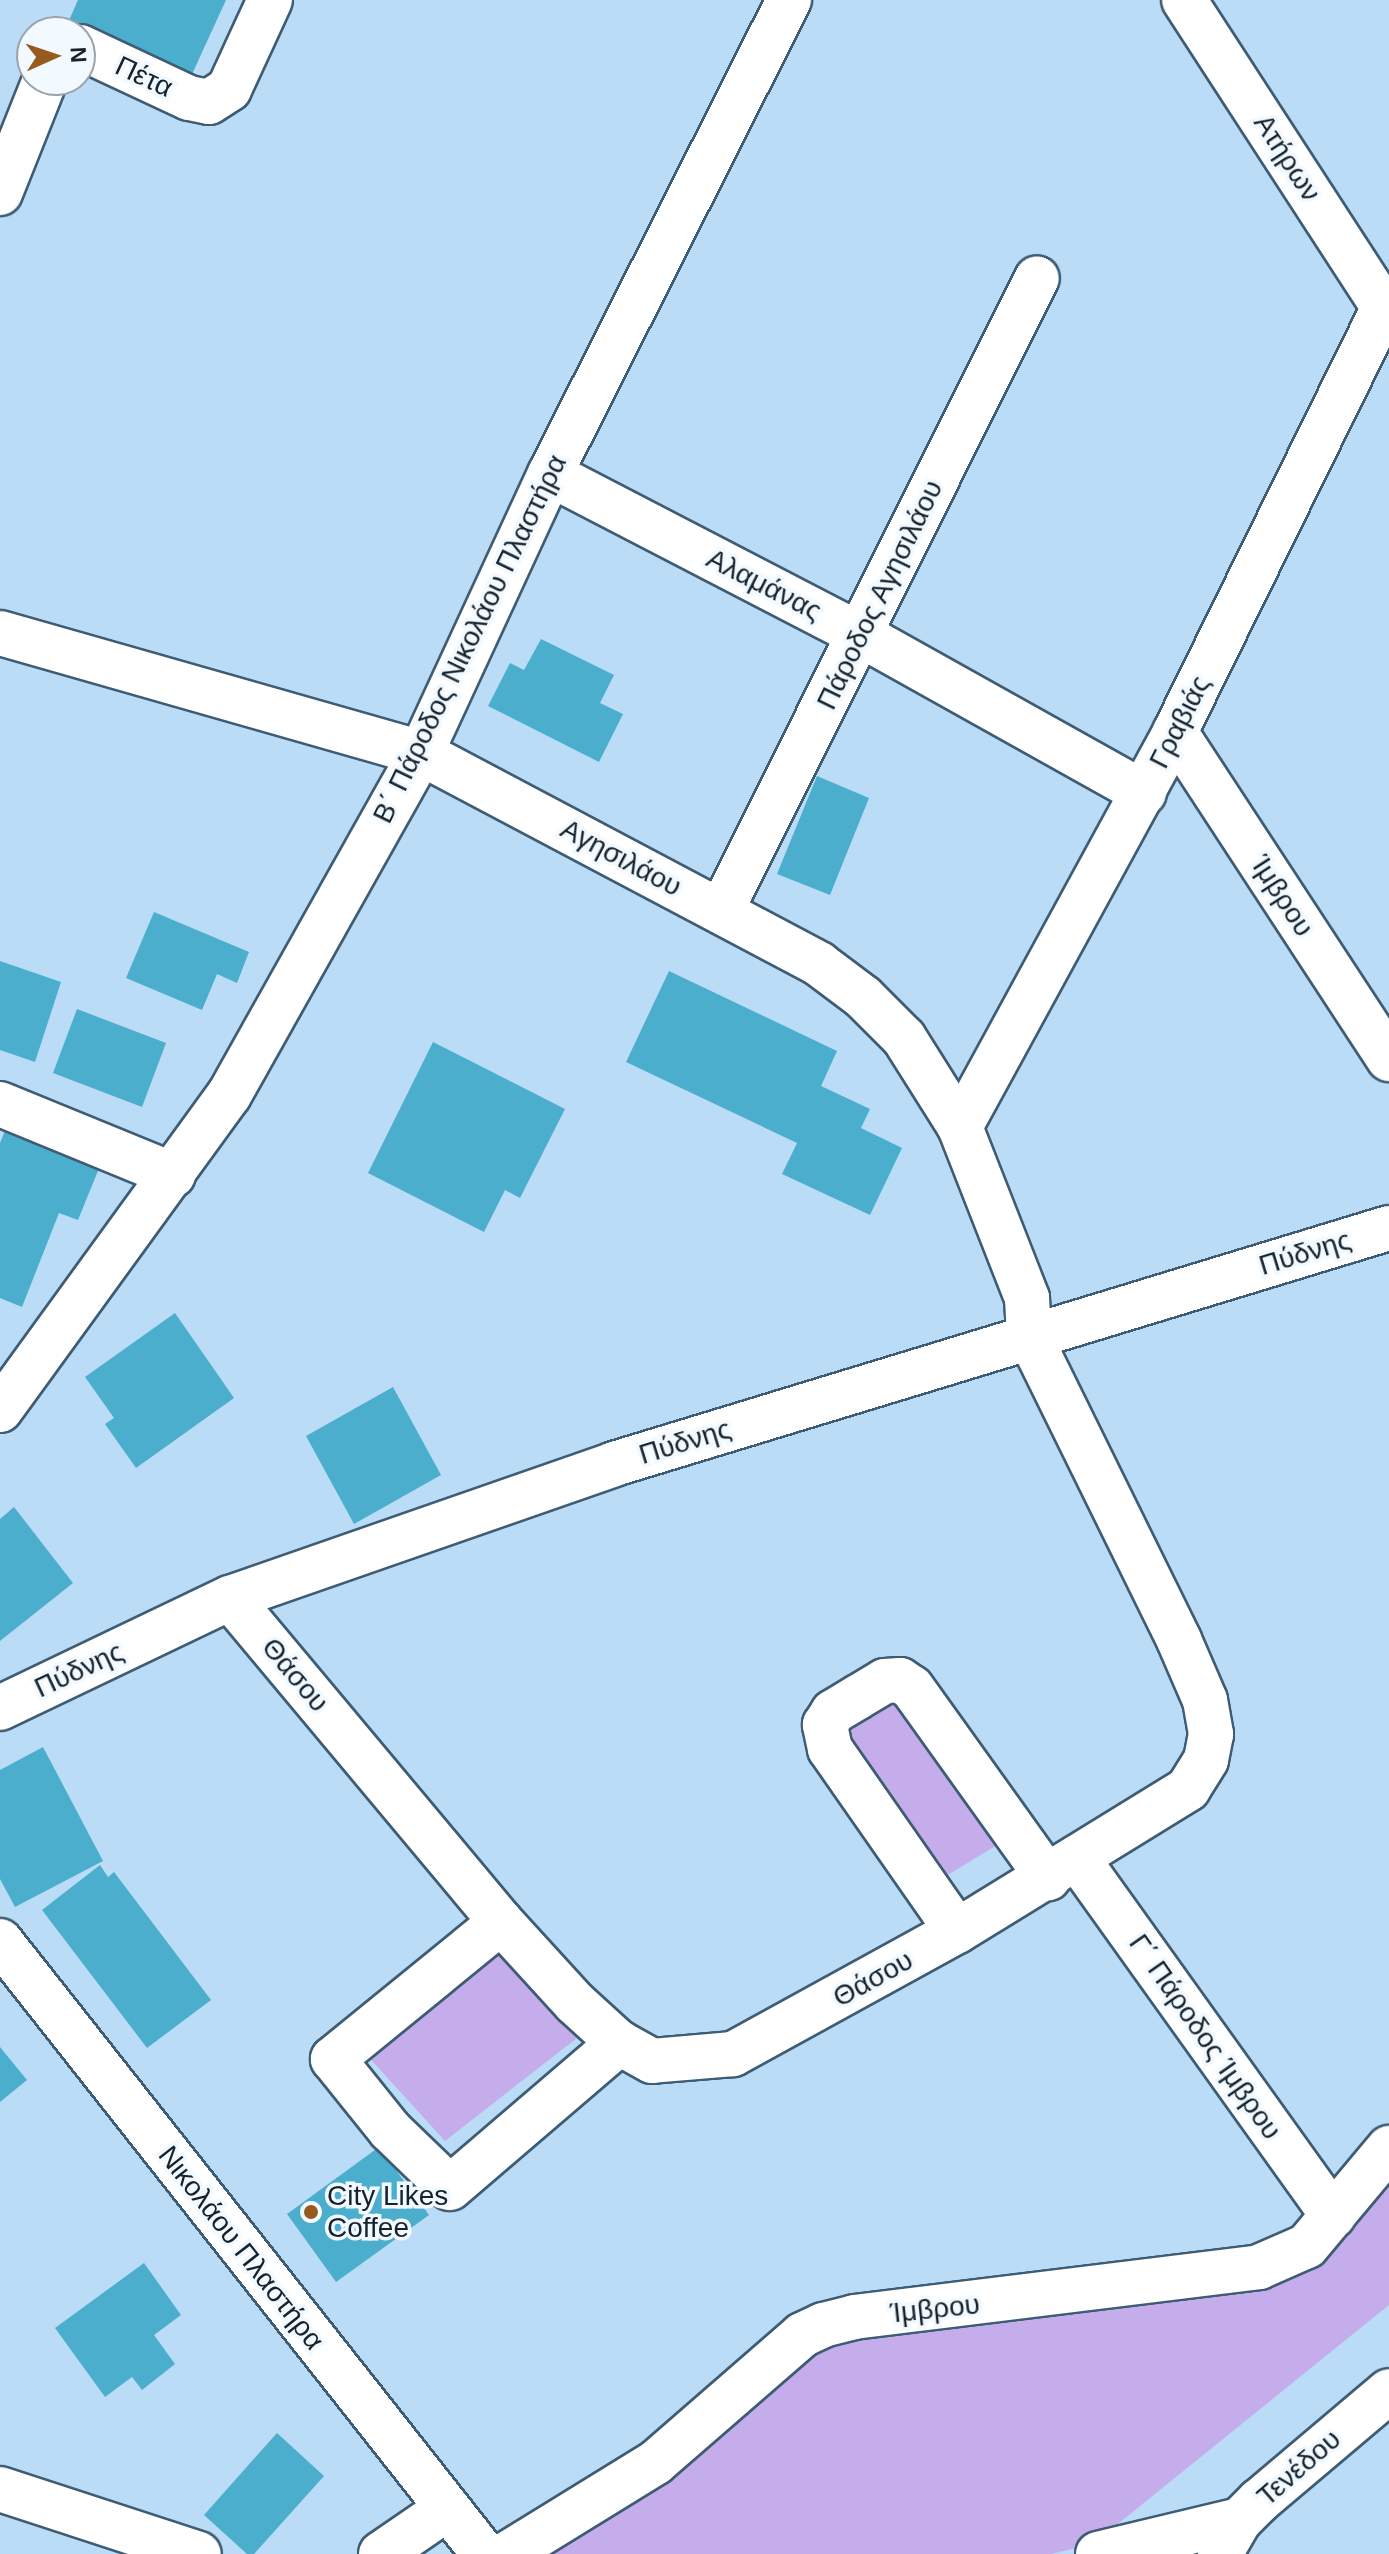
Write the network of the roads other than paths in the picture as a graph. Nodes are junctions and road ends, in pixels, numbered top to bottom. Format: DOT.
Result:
graph roads {
  1 [pos="270,0"];
  2 [pos="789,0"];
  3 [pos="1184,0"];
  4 [pos="96,54"];
  5 [pos="37,96"];
  6 [pos="4,167"];
  7 [pos="1037,278"];
  8 [pos="1387,312"];
  9 [pos="550,474"];
  10 [pos="0,633"];
  11 [pos="861,635"];
  12 [pos="1175,732"];
  13 [pos="421,753"];
  14 [pos="1144,793"];
  15 [pos="721,911"];
  16 [pos="1389,1059"];
  17 [pos="0,1104"];
  18 [pos="960,1127"];
  19 [pos="173,1175"];
  20 [pos="1389,1228"];
  21 [pos="1029,1335"];
  22 [pos="0,1410"];
  23 [pos="230,1598"];
  24 [pos="0,1708"];
  25 [pos="1063,1868"];
  26 [pos="501,1922"];
  27 [pos="957,1931"];
  28 [pos="0,1941"];
  29 [pos="619,2043"];
  30 [pos="1389,2148"];
  31 [pos="1333,2216"];
  32 [pos="1389,2391"];
  33 [pos="0,2489"];
  34 [pos="448,2508"];
  35 [pos="1230,2537"];
  36 [pos="199,2554"];
  37 [pos="381,2554"];
  38 [pos="484,2554"];
  39 [pos="507,2554"];
  40 [pos="1098,2554"];
  1 -- 4 [label="street, Πέτα"];
  2 -- 9 [label="street, Β΄ Πάροδος Νικολάου Πλαστήρα"];
  3 -- 8 [label="street, Ατήρων"];
  5 -- 6 [label="street"];
  7 -- 11 [label="street, Πάροδος Αγησιλάου"];
  8 -- 12 [label="street, Γραβιάς"];
  9 -- 11 [label="street, Αλαμάνας"];
  9 -- 13 [label="street, Β΄ Πάροδος Νικολάου Πλαστήρα"];
  10 -- 13 [label="street, Αγησιλάου"];
  11 -- 14 [label="street, Αλαμάνας"];
  11 -- 15 [label="street, Πάροδος Αγησιλάου"];
  12 -- 14 [label="street, Γραβιάς"];
  12 -- 16 [label="street, Ίμβρου"];
  13 -- 15 [label="street, Αγησιλάου"];
  13 -- 19 [label="street, Β΄ Πάροδος Νικολάου Πλαστήρα"];
  14 -- 18 [label="street, Γραβιάς"];
  15 -- 18 [label="street, Αγησιλάου"];
  17 -- 19 [label="street"];
  18 -- 21 [label="street, Αγησιλάου"];
  19 -- 22 [label="street, Β΄ Πάροδος Νικολάου Πλαστήρα"];
  20 -- 21 [label="street, Πύδνης"];
  21 -- 23 [label="street, Πύδνης"];
  21 -- 25 [label="street, Θάσου"];
  23 -- 24 [label="street, Πύδνης"];
  23 -- 26 [label="street, Θάσου"];
  25 -- 27 [label="street, Θάσου"];
  25 -- 27 [label="street, Γ΄ Πάροδος Ίμβρου"];
  25 -- 31 [label="street, Γ΄ Πάροδος Ίμβρου"];
  26 -- 29 [label="street, Θάσου"];
  26 -- 29 [label="street"];
  27 -- 29 [label="street, Θάσου"];
  28 -- 34 [label="street, Νικολάου Πλαστήρα"];
  30 -- 31 [label="street, Ίμβρου"];
  31 -- 39 [label="street, Ίμβρου"];
  32 -- 35 [label="street, Τενέδου"];
  33 -- 36 [label="street"];
  34 -- 37 [label="street"];
  34 -- 38 [label="street, Νικολάου Πλαστήρα"];
  35 -- 40 [label="street"];
}
